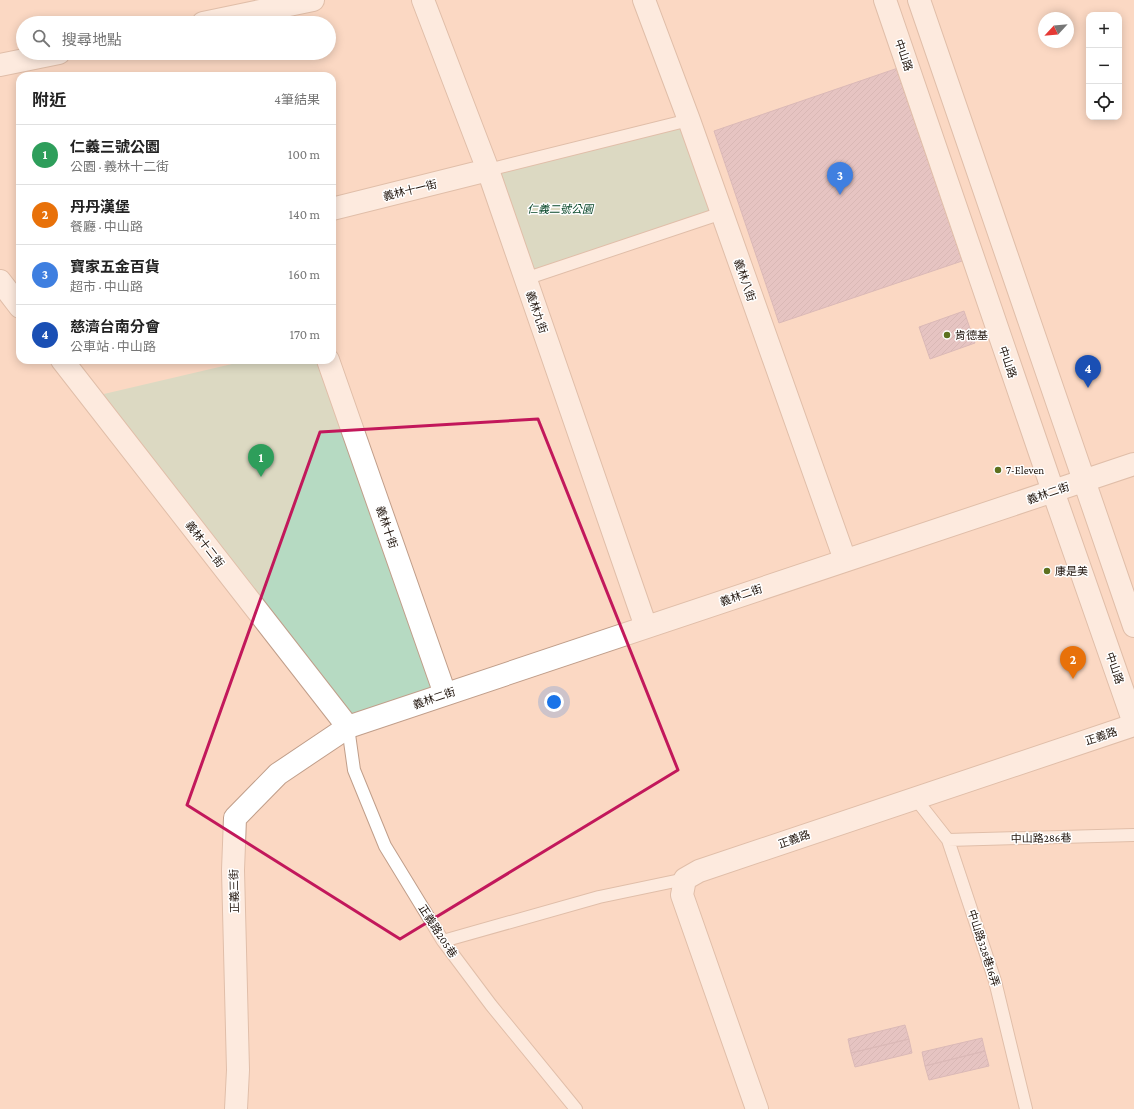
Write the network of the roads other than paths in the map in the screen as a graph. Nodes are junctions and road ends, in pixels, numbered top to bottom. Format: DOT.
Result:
graph roads {
  1 [pos="313,0"];
  2 [pos="422,0"];
  3 [pos="644,0"];
  4 [pos="885,0"];
  5 [pos="919,0"];
  6 [pos="236,16"];
  7 [pos="25,60"];
  8 [pos="0,65"];
  9 [pos="689,120"];
  10 [pos="488,170"];
  11 [pos="336,208"];
  12 [pos="722,213"];
  13 [pos="525,278"];
  14 [pos="65,364"];
  15 [pos="329,364"];
  16 [pos="1134,464"];
  17 [pos="1084,481"];
  18 [pos="1053,491"];
  19 [pos="845,560"];
  20 [pos="1134,626"];
  21 [pos="646,627"];
  22 [pos="445,694"];
  23 [pos="1134,724"];
  24 [pos="348,727"];
  25 [pos="915,798"];
  26 [pos="1134,835"];
  27 [pos="948,840"];
  28 [pos="685,879"];
  29 [pos="443,941"];
  30 [pos="236,1109"];
  31 [pos="576,1109"];
  32 [pos="757,1109"];
  33 [pos="1026,1109"];
  1 -- 6 [label="street"];
  2 -- 10 [label="street, 義林九街"];
  3 -- 9 [label="street, 義林八街"];
  4 -- 18 [label="street, 中山路"];
  5 -- 17 [label="street"];
  7 -- 8 [label="street"];
  9 -- 10 [label="lane"];
  9 -- 12 [label="street, 義林八街"];
  10 -- 11 [label="street, 義林十一街"];
  10 -- 13 [label="street, 義林九街"];
  12 -- 13 [label="lane"];
  12 -- 19 [label="street, 義林八街"];
  13 -- 21 [label="street, 義林九街"];
  14 -- 24 [label="street, 義林十二街"];
  15 -- 22 [label="street, 義林十街"];
  16 -- 17 [label="street, 義林二街"];
  17 -- 18 [label="street, 義林二街"];
  17 -- 20 [label="street"];
  18 -- 19 [label="street, 義林二街"];
  18 -- 23 [label="street, 中山路"];
  19 -- 21 [label="street, 義林二街"];
  21 -- 22 [label="street, 義林二街"];
  22 -- 24 [label="street, 義林二街"];
  23 -- 25 [label="street, 正義路"];
  24 -- 29 [label="lane, 正義路205巷"];
  24 -- 30 [label="street, 正義三街"];
  25 -- 27 [label="lane, 中山路328巷16弄"];
  25 -- 28 [label="street, 正義路"];
  26 -- 27 [label="lane, 中山路286巷"];
  27 -- 33 [label="lane, 中山路328巷16弄"];
  28 -- 29 [label="lane"];
  28 -- 32 [label="street"];
  29 -- 31 [label="lane, 正義路205巷"];
}
